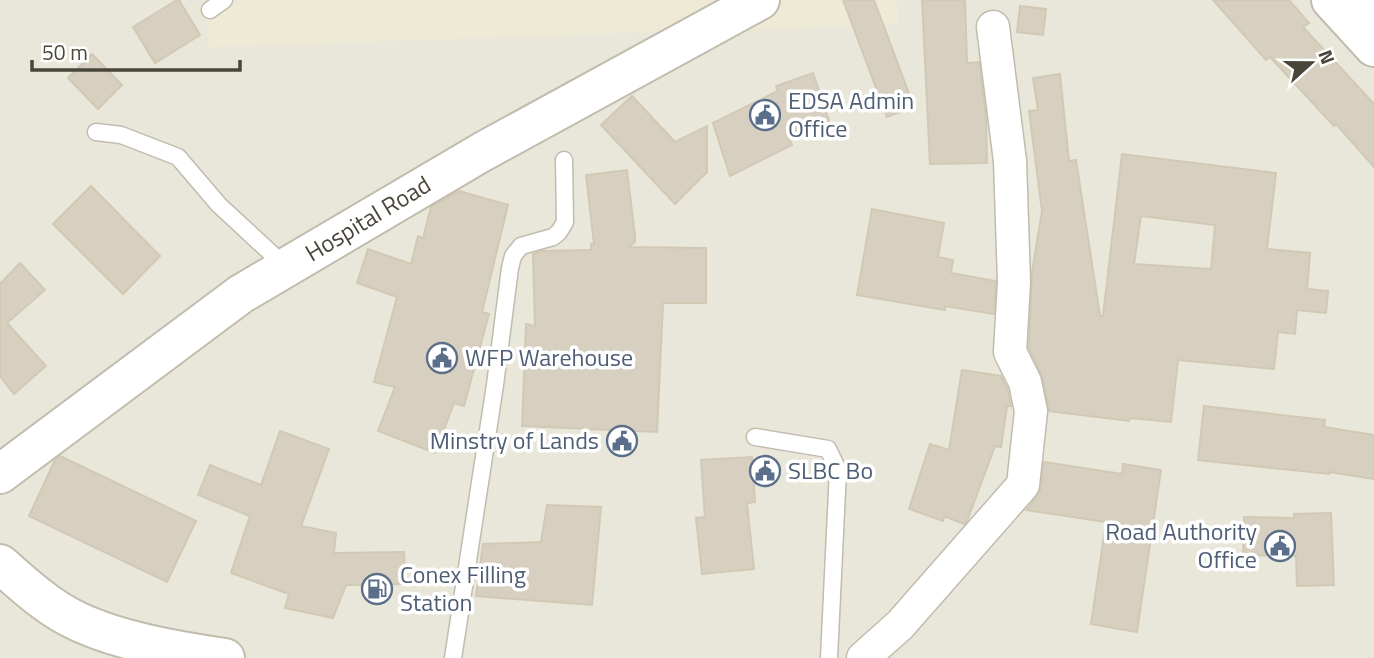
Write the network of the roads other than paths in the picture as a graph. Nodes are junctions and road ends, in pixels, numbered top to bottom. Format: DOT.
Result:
graph roads {
  1 [pos="224,0"];
  2 [pos="760,0"];
  3 [pos="1350,6"];
  4 [pos="210,10"];
  5 [pos="993,27"];
  6 [pos="1374,47"];
  7 [pos="96,132"];
  8 [pos="564,160"];
  9 [pos="286,267"];
  10 [pos="755,437"];
  11 [pos="0,474"];
  12 [pos="0,565"];
  13 [pos="225,658"];
  14 [pos="453,658"];
  15 [pos="830,658"];
  16 [pos="863,658"];
  1 -- 4 [label="lane"];
  2 -- 9 [label="street, Hospital Road"];
  3 -- 6 [label="street"];
  5 -- 16 [label="street"];
  7 -- 9 [label="lane"];
  8 -- 14 [label="lane"];
  9 -- 11 [label="street, Hospital Road"];
  10 -- 15 [label="lane"];
  12 -- 13 [label="street"];
}
